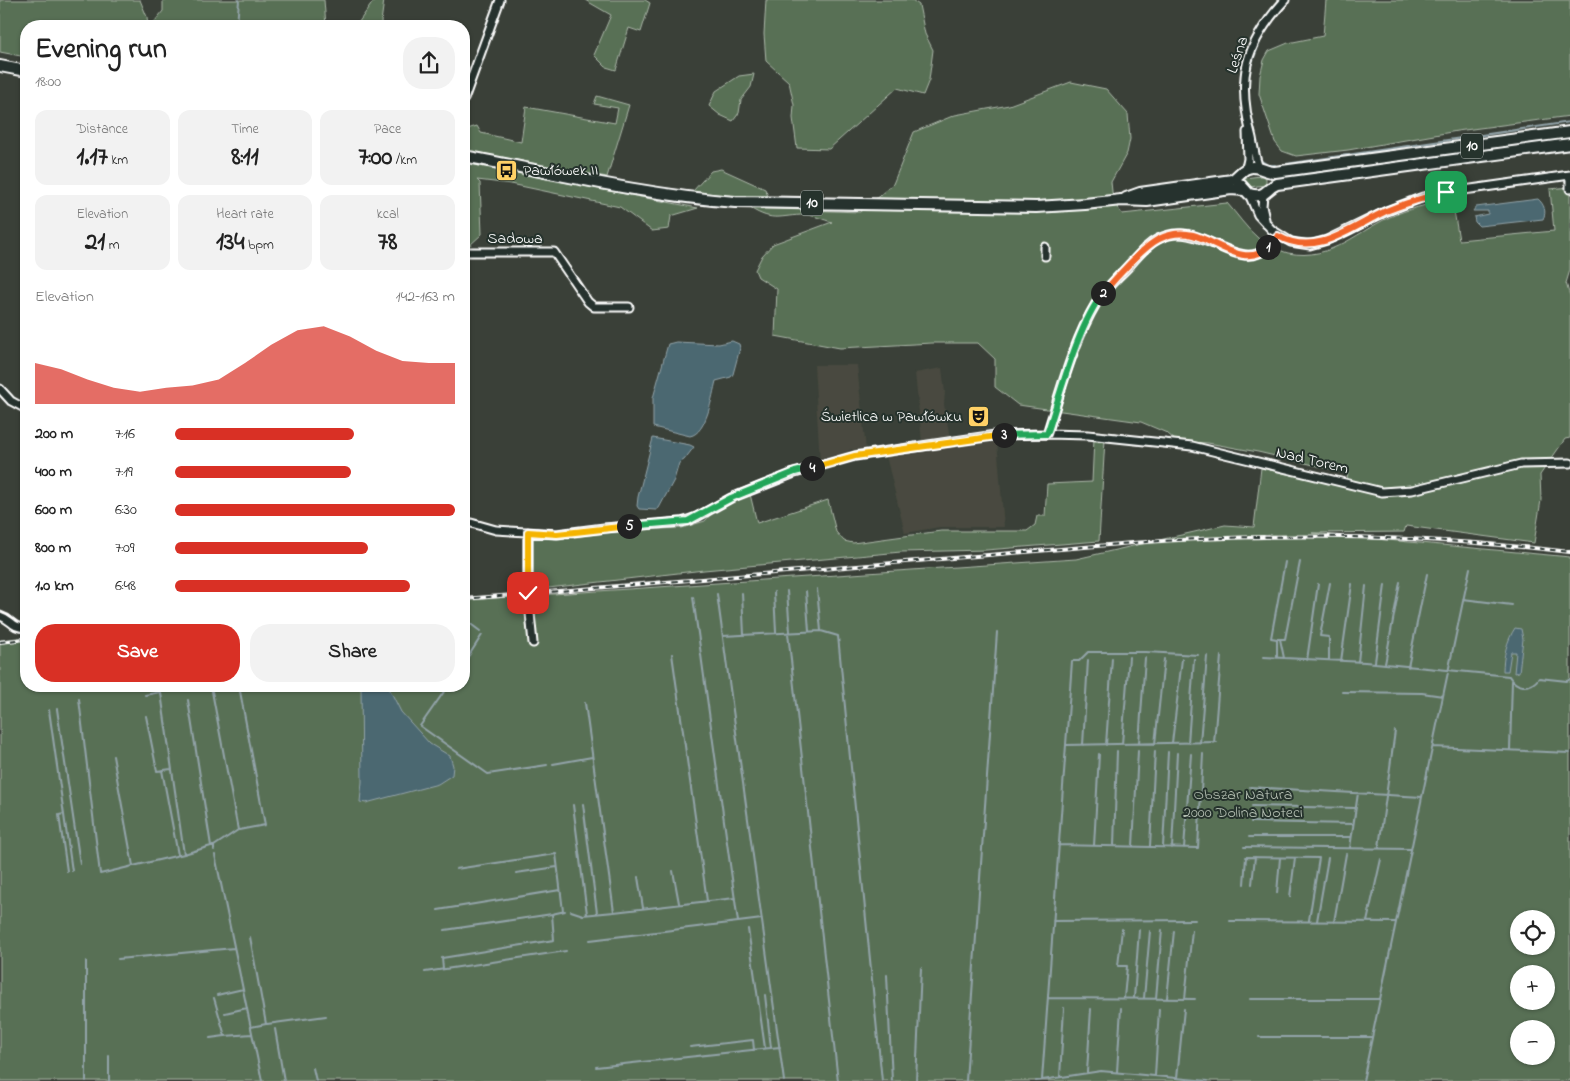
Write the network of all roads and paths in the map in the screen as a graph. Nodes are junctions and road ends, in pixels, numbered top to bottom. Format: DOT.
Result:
graph roads {
  1 [pos="500,0"];
  2 [pos="1285,0"];
  3 [pos="0,66"];
  4 [pos="20,71"];
  5 [pos="470,82"];
  6 [pos="1248,127"];
  7 [pos="1570,132"];
  8 [pos="1570,144"];
  9 [pos="470,157"];
  10 [pos="1246,168"];
  11 [pos="1262,170"];
  12 [pos="1570,175"];
  13 [pos="1238,176"];
  14 [pos="1570,189"];
  15 [pos="1267,191"];
  16 [pos="1246,192"];
  17 [pos="1121,200"];
  18 [pos="1266,224"];
  19 [pos="1278,236"];
  20 [pos="1045,247"];
  21 [pos="470,252"];
  22 [pos="1045,256"];
  23 [pos="629,307"];
  24 [pos="0,389"];
  25 [pos="20,406"];
  26 [pos="1047,434"];
  27 [pos="1570,463"];
  28 [pos="470,524"];
  29 [pos="528,532"];
  30 [pos="0,616"];
  31 [pos="20,627"];
  32 [pos="533,643"];
  1 -- 5 [label="street"];
  2 -- 6 [label="street, Leśna"];
  3 -- 4 [label="highway"];
  6 -- 10 [label="street, Leśna"];
  6 -- 11 [label="street, Leśna"];
  7 -- 11 [label="highway, 10"];
  8 -- 15 [label="highway, 10"];
  9 -- 17 [label="highway, 10"];
  10 -- 11 [label="highway, 10"];
  10 -- 13 [label="highway, 10"];
  11 -- 15 [label="highway"];
  12 -- 14 [label="street"];
  12 -- 19 [label="street"];
  13 -- 16 [label="highway"];
  13 -- 17 [label="highway, 10"];
  15 -- 16 [label="highway, 10"];
  15 -- 18 [label="street"];
  16 -- 17 [label="highway, 10"];
  16 -- 18 [label="street"];
  18 -- 19 [label="street"];
  19 -- 26 [label="street"];
  20 -- 22 [label="street"];
  21 -- 23 [label="street, Sadowa"];
  24 -- 25 [label="street"];
  26 -- 27 [label="street, Nad Torem"];
  26 -- 29 [label="street, Nad Torem"];
  28 -- 29 [label="street, Nad Torem"];
  29 -- 32 [label="street"];
  30 -- 31 [label="street"];
}
